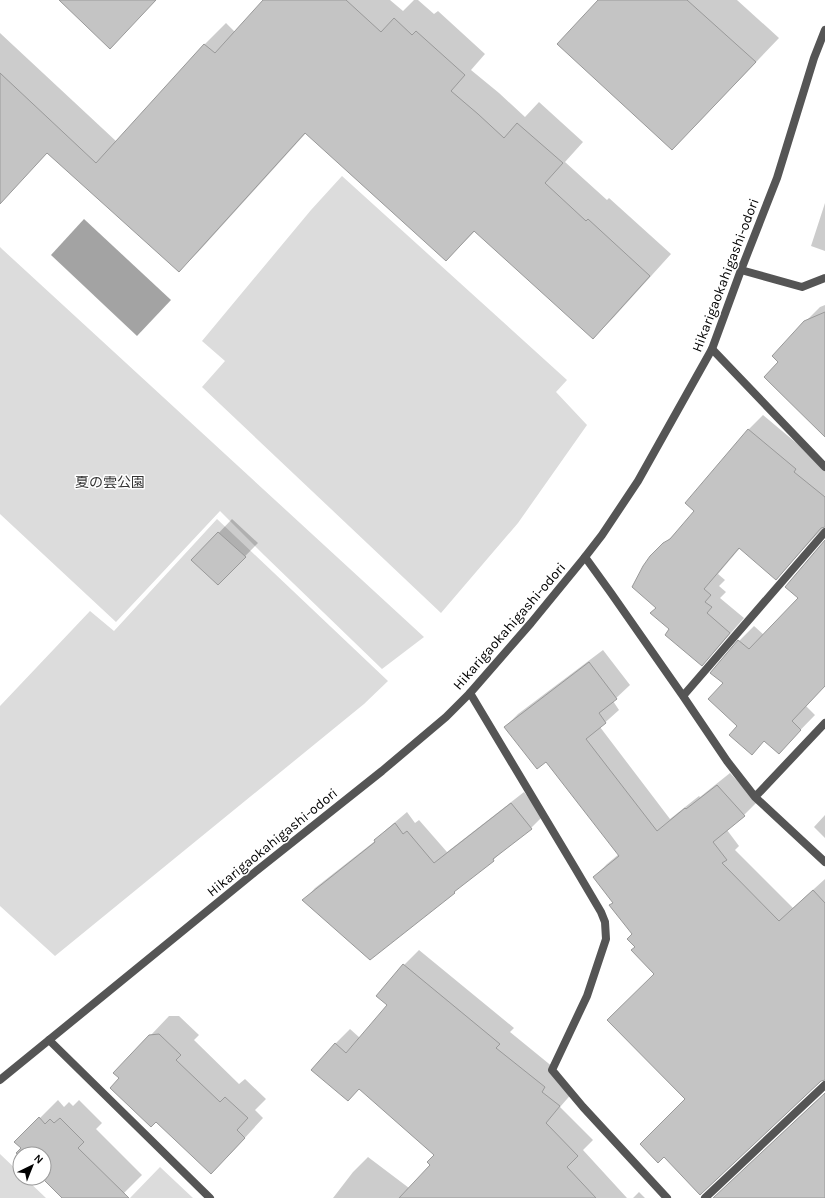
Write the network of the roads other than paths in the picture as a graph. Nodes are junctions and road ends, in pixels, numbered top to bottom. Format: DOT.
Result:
graph roads {
  1 [pos="825,30"];
  2 [pos="741,270"];
  3 [pos="825,278"];
  4 [pos="712,349"];
  5 [pos="825,467"];
  6 [pos="825,532"];
  7 [pos="585,557"];
  8 [pos="470,693"];
  9 [pos="684,696"];
  10 [pos="825,723"];
  11 [pos="755,797"];
  12 [pos="825,862"];
  13 [pos="49,1040"];
  14 [pos="0,1080"];
  15 [pos="825,1085"];
  16 [pos="210,1198"];
  17 [pos="667,1198"];
  18 [pos="705,1198"];
  1 -- 2 [label="street, Hikarigaokahigashi-odori"];
  2 -- 3 [label="street"];
  2 -- 4 [label="street, Hikarigaokahigashi-odori"];
  4 -- 5 [label="street"];
  4 -- 7 [label="street, Hikarigaokahigashi-odori"];
  6 -- 9 [label="street"];
  7 -- 8 [label="street, Hikarigaokahigashi-odori"];
  7 -- 9 [label="street"];
  8 -- 13 [label="street, Hikarigaokahigashi-odori"];
  8 -- 17 [label="street"];
  9 -- 11 [label="street"];
  10 -- 11 [label="street"];
  11 -- 12 [label="street"];
  13 -- 14 [label="street, Hikarigaokahigashi-odori"];
  13 -- 16 [label="street"];
  15 -- 18 [label="street"];
}
